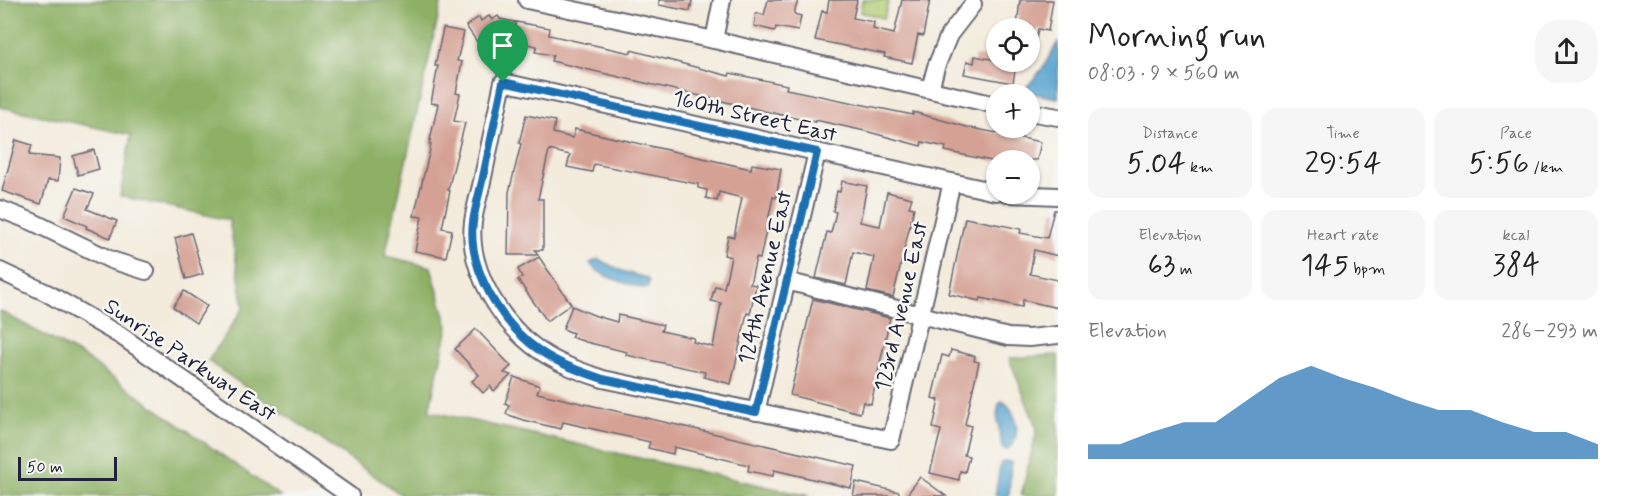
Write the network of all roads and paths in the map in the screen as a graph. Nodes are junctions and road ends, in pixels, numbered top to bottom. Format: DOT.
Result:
graph roads {
  1 [pos="527,0"];
  2 [pos="722,0"];
  3 [pos="973,4"];
  4 [pos="714,40"];
  5 [pos="930,89"];
  6 [pos="986,103"];
  7 [pos="1040,114"];
  8 [pos="1058,117"];
  9 [pos="817,152"];
  10 [pos="952,182"];
  11 [pos="986,190"];
  12 [pos="1040,195"];
  13 [pos="1058,196"];
  14 [pos="0,209"];
  15 [pos="0,271"];
  16 [pos="146,271"];
  17 [pos="786,281"];
  18 [pos="922,315"];
  19 [pos="1058,335"];
  20 [pos="756,412"];
  21 [pos="350,496"];
  1 -- 4 [label="street"];
  2 -- 4 [label="street"];
  3 -- 5 [label="street"];
  4 -- 5 [label="street"];
  5 -- 6 [label="street"];
  7 -- 8 [label="street"];
  9 -- 10 [label="street, 160th Street East"];
  9 -- 17 [label="street, 124th Avenue East"];
  9 -- 20 [label="street, 160th Street East"];
  10 -- 11 [label="street, 160th Street East"];
  10 -- 18 [label="street, 123rd Avenue East"];
  12 -- 13 [label="street"];
  14 -- 16 [label="street"];
  15 -- 21 [label="street, Sunrise Parkway East"];
  17 -- 18 [label="street"];
  17 -- 20 [label="street, 124th Avenue East"];
  18 -- 19 [label="street"];
  18 -- 20 [label="street, 123rd Avenue East"];
}
